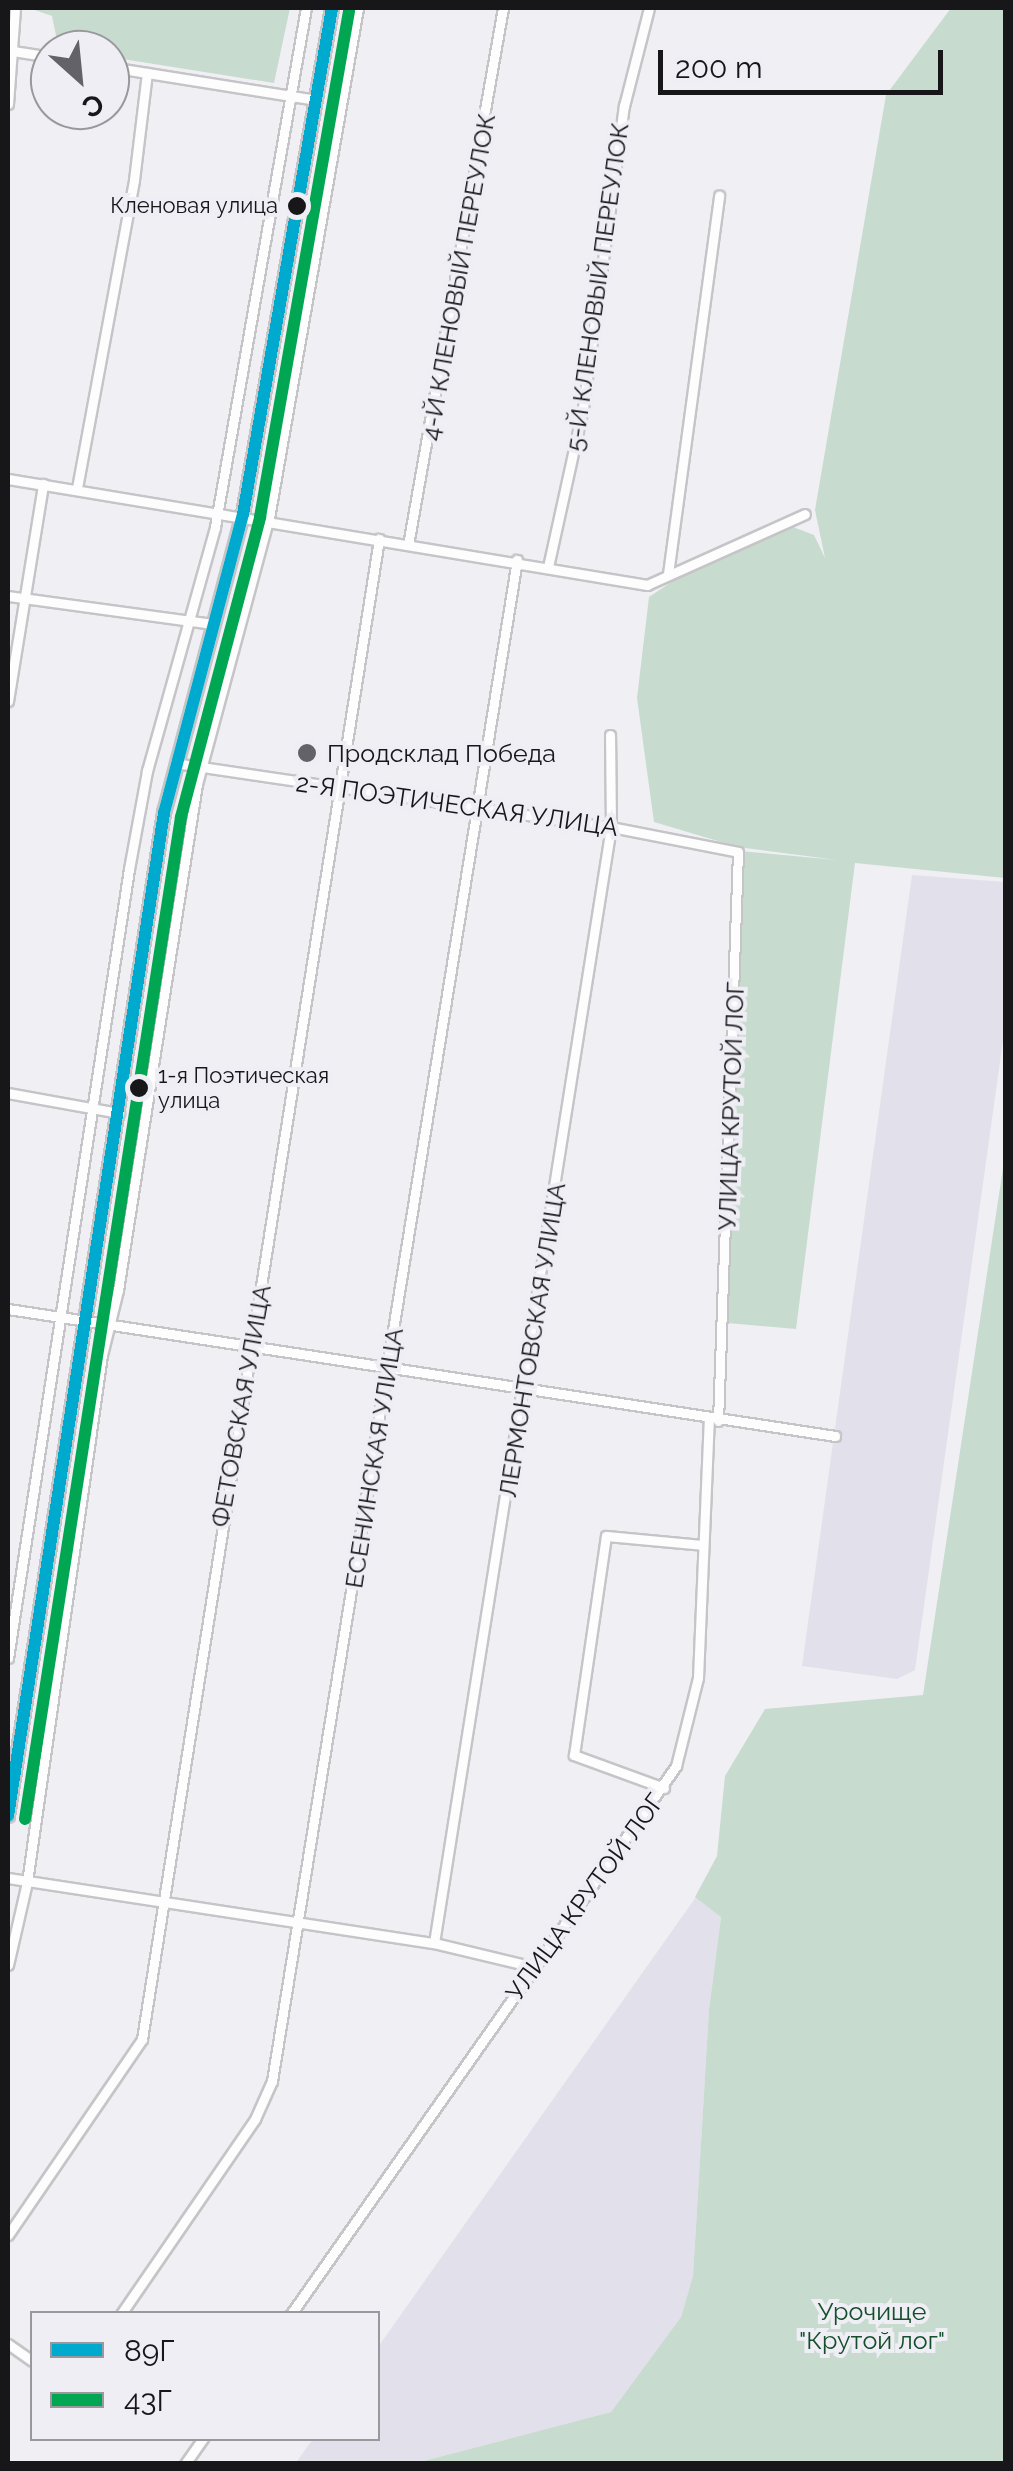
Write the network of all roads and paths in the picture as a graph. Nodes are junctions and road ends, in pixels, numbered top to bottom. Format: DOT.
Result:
graph roads {
  1 [pos="15,8"];
  2 [pos="306,8"];
  3 [pos="332,8"];
  4 [pos="358,8"];
  5 [pos="503,8"];
  6 [pos="649,8"];
  7 [pos="13,52"];
  8 [pos="30,54"];
  9 [pos="130,70"];
  10 [pos="147,73"];
  11 [pos="290,96"];
  12 [pos="316,100"];
  13 [pos="8,104"];
  14 [pos="719,195"];
  15 [pos="8,479"];
  16 [pos="43,484"];
  17 [pos="77,488"];
  18 [pos="218,511"];
  19 [pos="243,514"];
  20 [pos="805,514"];
  21 [pos="270,518"];
  22 [pos="380,539"];
  23 [pos="408,545"];
  24 [pos="517,560"];
  25 [pos="548,567"];
  26 [pos="668,574"];
  27 [pos="8,596"];
  28 [pos="22,598"];
  29 [pos="192,622"];
  30 [pos="212,624"];
  31 [pos="8,701"];
  32 [pos="610,735"];
  33 [pos="175,763"];
  34 [pos="201,768"];
  35 [pos="338,787"];
  36 [pos="475,805"];
  37 [pos="610,826"];
  38 [pos="738,852"];
  39 [pos="8,1092"];
  40 [pos="92,1108"];
  41 [pos="119,1113"];
  42 [pos="8,1310"];
  43 [pos="60,1317"];
  44 [pos="86,1320"];
  45 [pos="110,1325"];
  46 [pos="252,1347"];
  47 [pos="388,1367"];
  48 [pos="524,1390"];
  49 [pos="713,1420"];
  50 [pos="835,1436"];
  51 [pos="703,1545"];
  52 [pos="8,1658"];
  53 [pos="664,1788"];
  54 [pos="8,1816"];
  55 [pos="8,1878"];
  56 [pos="27,1882"];
  57 [pos="164,1906"];
  58 [pos="300,1926"];
  59 [pos="434,1944"];
  60 [pos="8,1965"];
  61 [pos="530,1966"];
  62 [pos="8,2235"];
  63 [pos="123,2311"];
  64 [pos="293,2311"];
  65 [pos="8,2344"];
  66 [pos="30,2360"];
  67 [pos="201,2441"];
  68 [pos="186,2464"];
  1 -- 7 [label="street"];
  2 -- 11 [label="street"];
  3 -- 12 [label="main road"];
  4 -- 21 [label="street"];
  5 -- 23 [label="street, 4-Й КЛЕНОВЫЙ ПЕРЕУЛОК"];
  6 -- 25 [label="street, 5-Й КЛЕНОВЫЙ ПЕРЕУЛОК"];
  7 -- 8 [label="street"];
  7 -- 13 [label="street"];
  9 -- 10 [label="street"];
  10 -- 11 [label="street"];
  10 -- 17 [label="street"];
  11 -- 12 [label="street"];
  11 -- 18 [label="street"];
  12 -- 19 [label="main road"];
  14 -- 26 [label="street"];
  15 -- 16 [label="street"];
  16 -- 17 [label="street"];
  16 -- 28 [label="street"];
  17 -- 18 [label="street"];
  18 -- 19 [label="street"];
  18 -- 29 [label="street"];
  19 -- 21 [label="street"];
  19 -- 30 [label="main road"];
  20 -- 26 [label="street"];
  21 -- 22 [label="street"];
  21 -- 34 [label="street"];
  22 -- 23 [label="street"];
  22 -- 35 [label="street, ФЕТОВСКАЯ УЛИЦА"];
  23 -- 24 [label="street"];
  24 -- 25 [label="street"];
  24 -- 36 [label="street, ЕСЕНИНСКАЯ УЛИЦА"];
  25 -- 26 [label="street"];
  27 -- 28 [label="street"];
  28 -- 29 [label="street"];
  28 -- 31 [label="street"];
  29 -- 30 [label="street"];
  29 -- 40 [label="street"];
  30 -- 33 [label="main road"];
  32 -- 37 [label="street, ЛЕРМОНТОВСКАЯ УЛИЦА"];
  33 -- 34 [label="street, 2-Я ПОЭТИЧЕСКАЯ УЛИЦА"];
  33 -- 41 [label="main road"];
  34 -- 35 [label="street, 2-Я ПОЭТИЧЕСКАЯ УЛИЦА"];
  34 -- 45 [label="street"];
  35 -- 36 [label="street, 2-Я ПОЭТИЧЕСКАЯ УЛИЦА"];
  35 -- 46 [label="street, ФЕТОВСКАЯ УЛИЦА"];
  36 -- 37 [label="street, 2-Я ПОЭТИЧЕСКАЯ УЛИЦА"];
  36 -- 47 [label="street, ЕСЕНИНСКАЯ УЛИЦА"];
  37 -- 38 [label="street, 2-Я ПОЭТИЧЕСКАЯ УЛИЦА"];
  37 -- 48 [label="street, ЛЕРМОНТОВСКАЯ УЛИЦА"];
  38 -- 49 [label="street, УЛИЦА КРУТОЙ ЛОГ"];
  39 -- 40 [label="street"];
  40 -- 41 [label="street"];
  40 -- 43 [label="street"];
  41 -- 44 [label="main road"];
  42 -- 43 [label="street"];
  43 -- 44 [label="street"];
  43 -- 52 [label="street"];
  44 -- 45 [label="street"];
  44 -- 54 [label="main road"];
  45 -- 46 [label="street"];
  45 -- 56 [label="street"];
  46 -- 47 [label="street"];
  46 -- 57 [label="street, ФЕТОВСКАЯ УЛИЦА"];
  47 -- 48 [label="street"];
  47 -- 58 [label="street, ЕСЕНИНСКАЯ УЛИЦА"];
  48 -- 49 [label="street"];
  48 -- 59 [label="street, ЛЕРМОНТОВСКАЯ УЛИЦА"];
  49 -- 50 [label="street"];
  49 -- 51 [label="street, УЛИЦА КРУТОЙ ЛОГ"];
  51 -- 53 [label="street, УЛИЦА КРУТОЙ ЛОГ"];
  51 -- 53 [label="street"];
  53 -- 61 [label="street, УЛИЦА КРУТОЙ ЛОГ"];
  55 -- 56 [label="street"];
  56 -- 57 [label="street"];
  56 -- 60 [label="street"];
  57 -- 58 [label="street"];
  57 -- 62 [label="street, ФЕТОВСКАЯ УЛИЦА"];
  58 -- 59 [label="street"];
  58 -- 63 [label="street, ЕСЕНИНСКАЯ УЛИЦА"];
  59 -- 61 [label="street"];
  61 -- 64 [label="street, УЛИЦА КРУТОЙ ЛОГ"];
  65 -- 66 [label="street"];
  67 -- 68 [label="street"];
}
